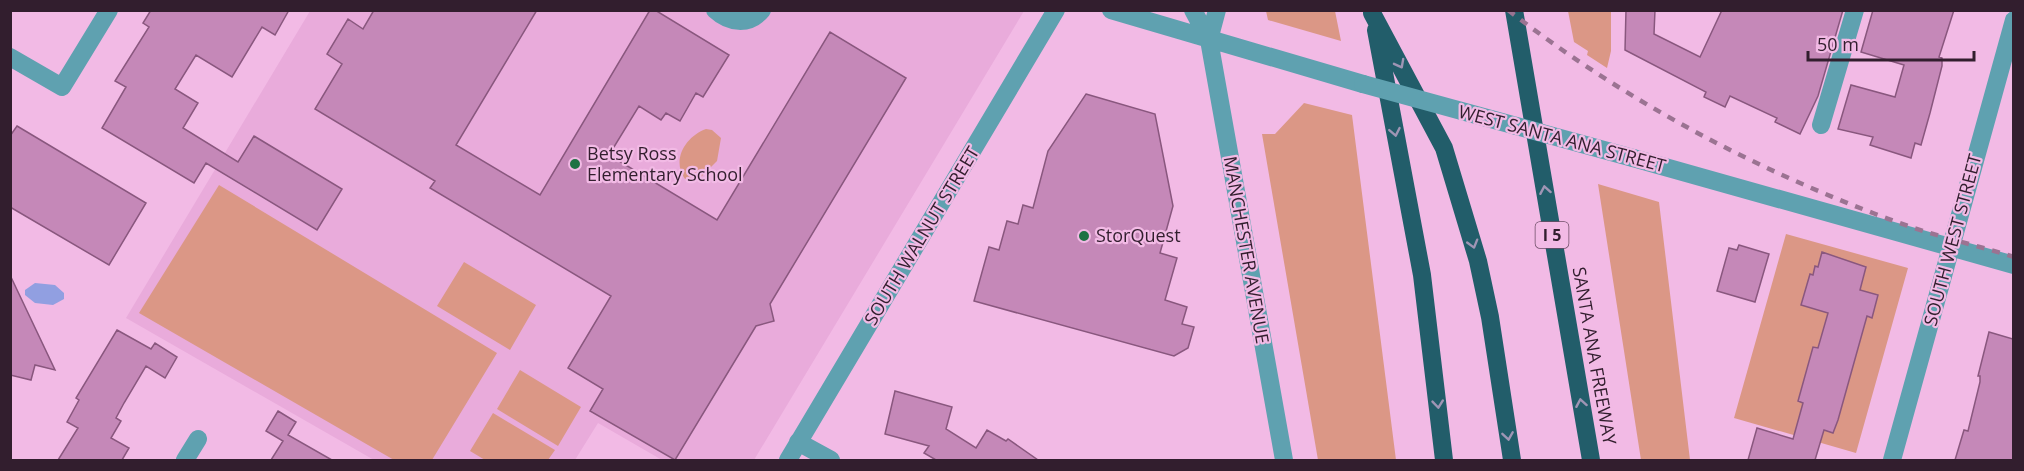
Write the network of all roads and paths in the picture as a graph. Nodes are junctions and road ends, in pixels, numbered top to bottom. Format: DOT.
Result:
graph roads {
  1 [pos="109,10"];
  2 [pos="715,10"];
  3 [pos="762,10"];
  4 [pos="1056,10"];
  5 [pos="1111,10"];
  6 [pos="1193,10"];
  7 [pos="1217,10"];
  8 [pos="1514,10"];
  9 [pos="1855,10"];
  10 [pos="1372,12"];
  11 [pos="2013,20"];
  12 [pos="1209,40"];
  13 [pos="10,57"];
  14 [pos="1821,125"];
  15 [pos="1951,247"];
  16 [pos="2013,265"];
  17 [pos="198,439"];
  18 [pos="798,442"];
  19 [pos="185,460"];
  20 [pos="788,460"];
  21 [pos="831,460"];
  22 [pos="1284,460"];
  23 [pos="1444,460"];
  24 [pos="1512,460"];
  25 [pos="1591,460"];
  26 [pos="1892,460"];
  1 -- 13 [label="street"];
  2 -- 3 [label="street"];
  4 -- 18 [label="street, SOUTH WALNUT STREET"];
  5 -- 12 [label="street, WEST SANTA ANA STREET"];
  6 -- 12 [label="street, MANCHESTER AVENUE"];
  7 -- 12 [label="street, MANCHESTER AVENUE"];
  25 -- 8 [label="highway, SANTA ANA FREEWAY / I 5, one-way"];
  9 -- 14 [label="street"];
  10 -- 23 [label="highway, one-way"];
  10 -- 24 [label="highway, one-way"];
  11 -- 15 [label="street, SOUTH WEST STREET"];
  12 -- 15 [label="street, WEST SANTA ANA STREET, bridge"];
  12 -- 22 [label="street, MANCHESTER AVENUE"];
  15 -- 16 [label="street, WEST SANTA ANA STREET"];
  15 -- 26 [label="street, SOUTH WEST STREET"];
  17 -- 19 [label="street"];
  18 -- 20 [label="street, SOUTH WALNUT STREET"];
  18 -- 21 [label="street"];
}
